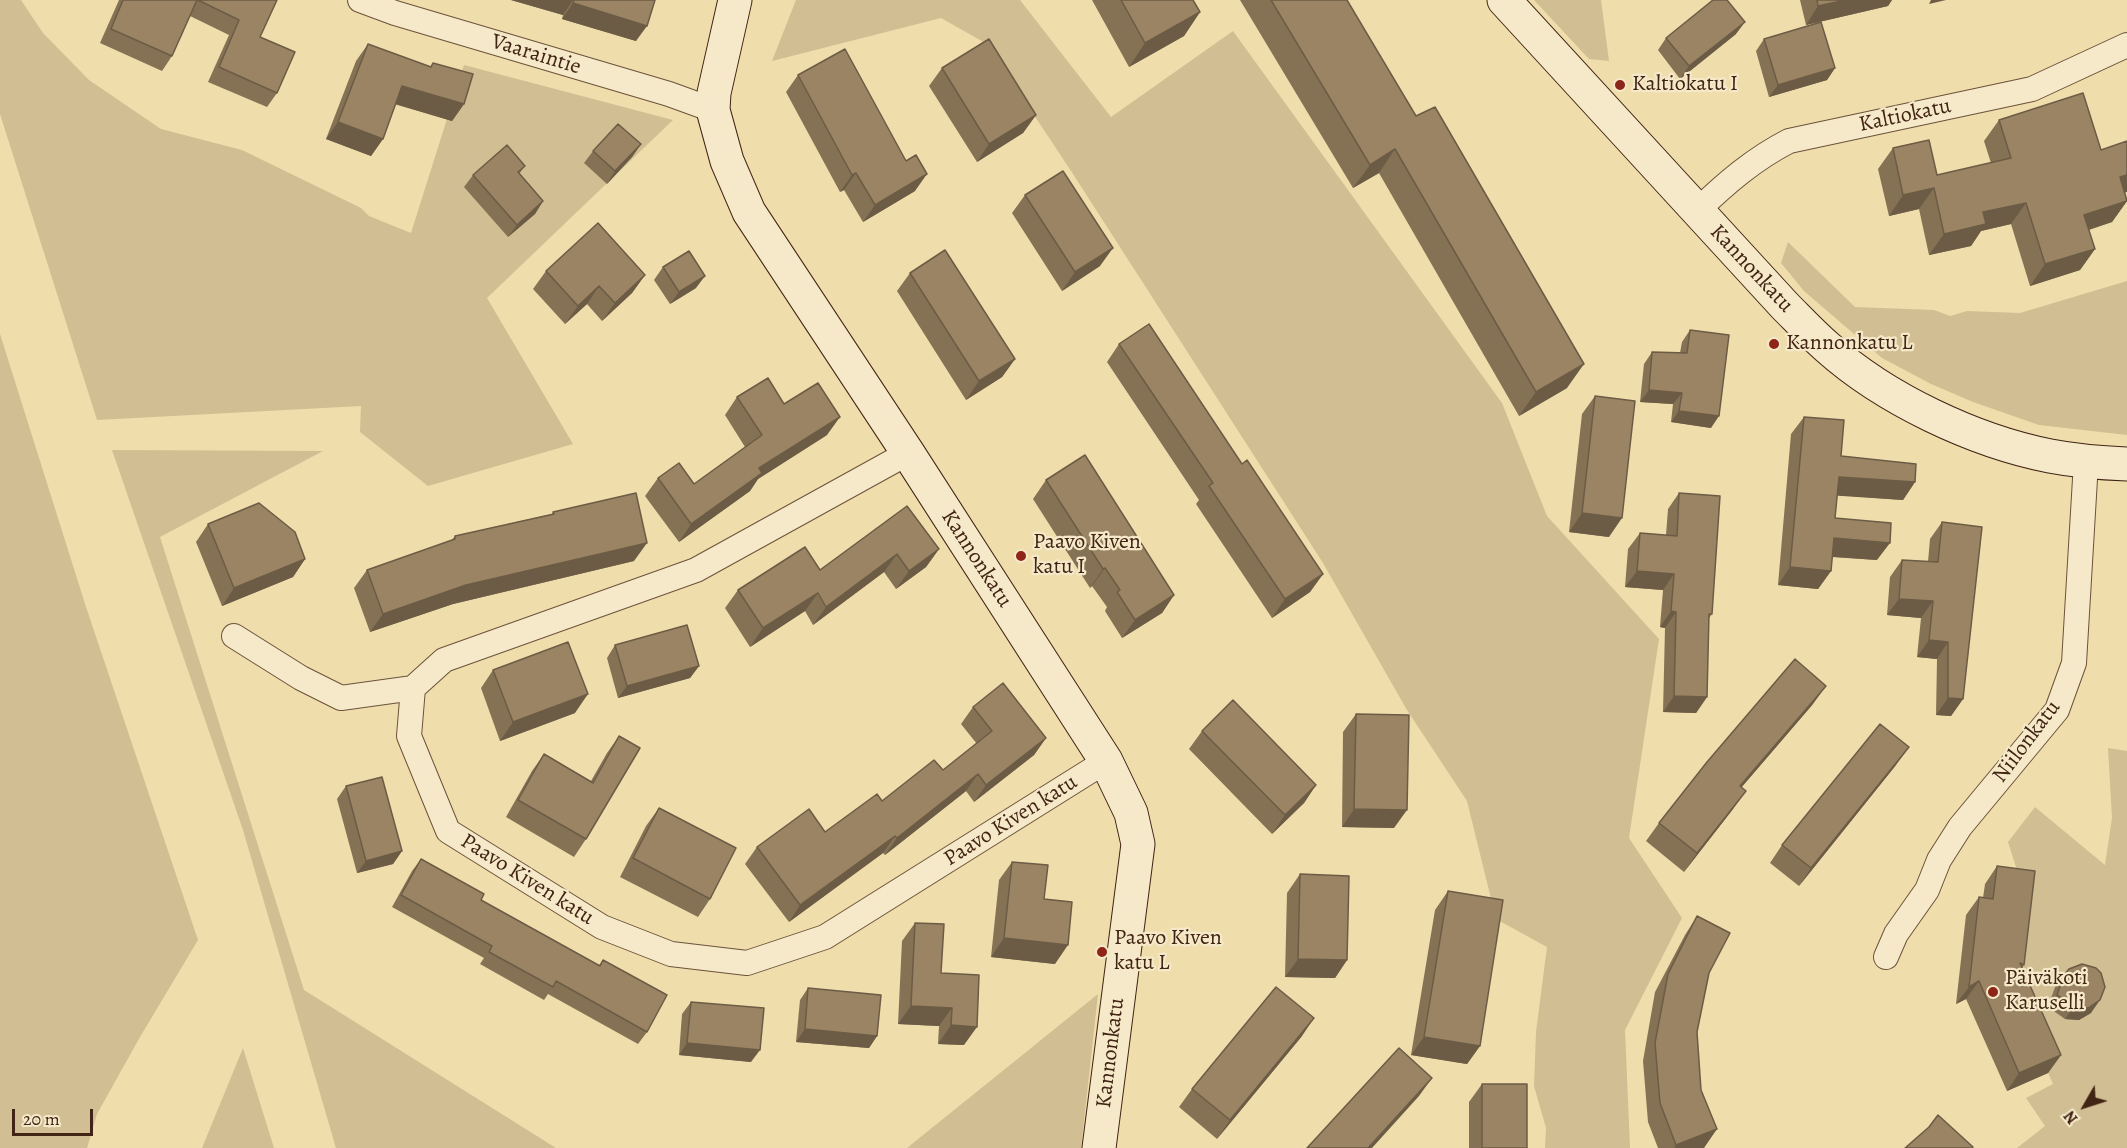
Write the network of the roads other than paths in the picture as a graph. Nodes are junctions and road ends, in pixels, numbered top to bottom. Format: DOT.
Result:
graph roads {
  1 [pos="360,0"];
  2 [pos="735,0"];
  3 [pos="1504,0"];
  4 [pos="2127,45"];
  5 [pos="713,110"];
  6 [pos="1697,211"];
  7 [pos="908,453"];
  8 [pos="2086,462"];
  9 [pos="2127,464"];
  10 [pos="234,636"];
  11 [pos="413,688"];
  12 [pos="1106,761"];
  13 [pos="1886,957"];
  14 [pos="1099,1148"];
  1 -- 5 [label="street, Vaaraintie"];
  2 -- 5 [label="street, Kannonkatu"];
  3 -- 6 [label="street, Kannonkatu"];
  4 -- 6 [label="street, Kaltiokatu"];
  5 -- 7 [label="street, Kannonkatu"];
  6 -- 8 [label="street, Kannonkatu"];
  7 -- 11 [label="street"];
  7 -- 12 [label="street, Kannonkatu"];
  8 -- 9 [label="street, Kannonkatu"];
  8 -- 13 [label="street, Niilonkatu"];
  10 -- 11 [label="street"];
  11 -- 12 [label="street, Paavo Kiven katu"];
  12 -- 14 [label="street, Kannonkatu"];
}
